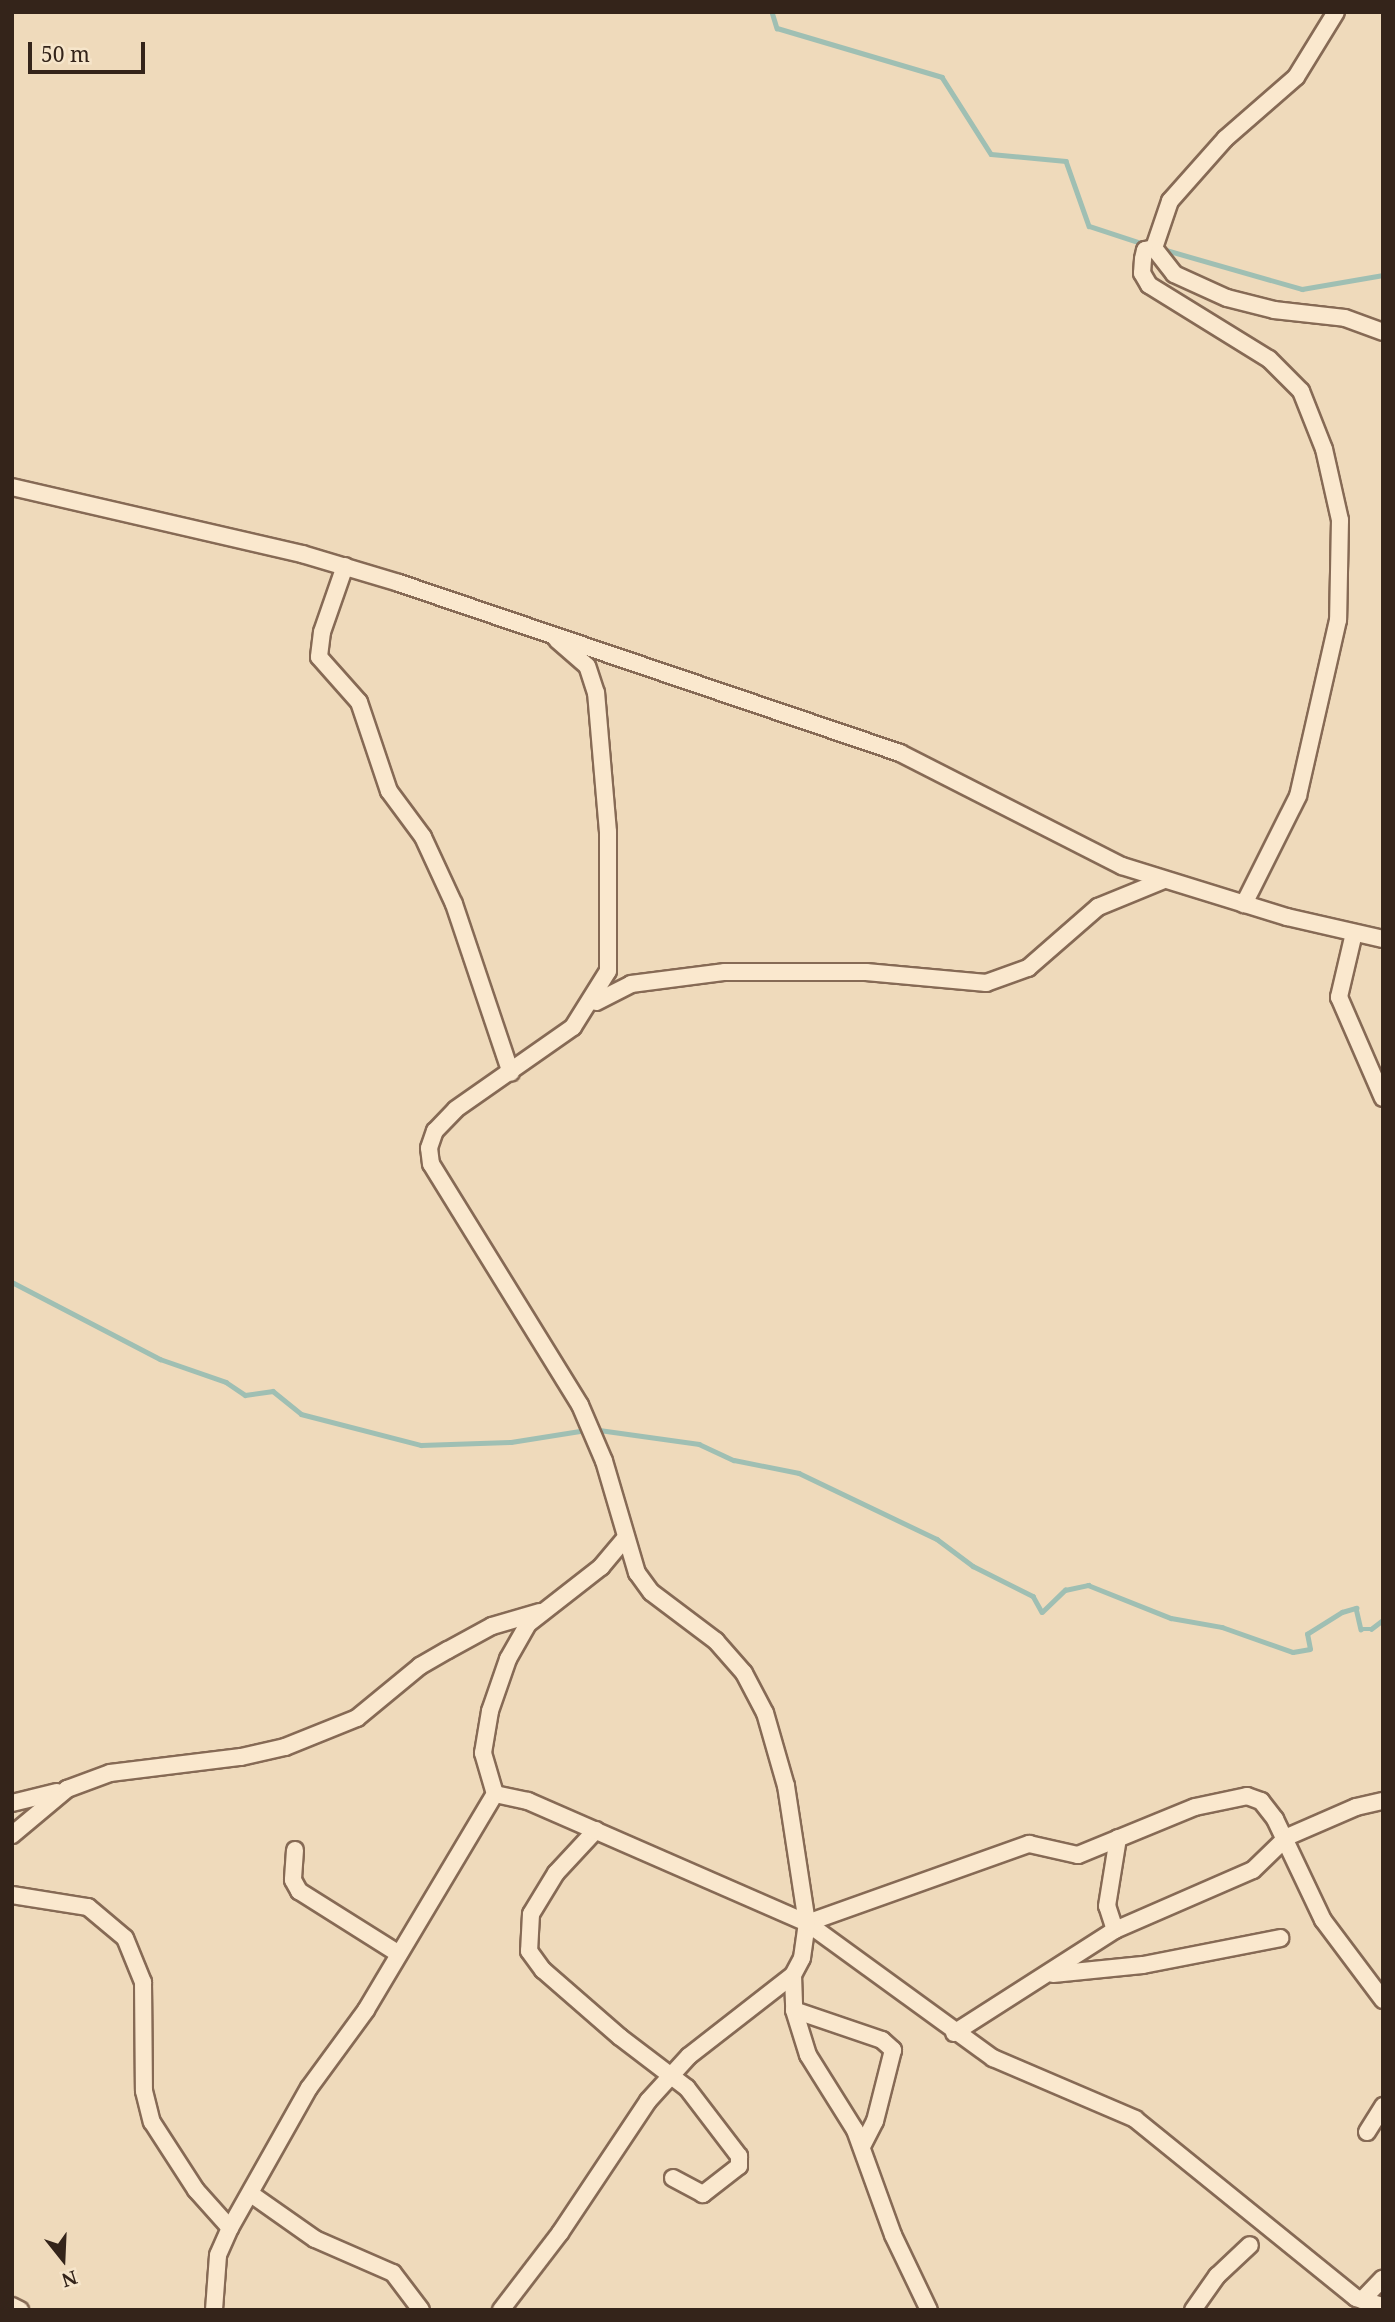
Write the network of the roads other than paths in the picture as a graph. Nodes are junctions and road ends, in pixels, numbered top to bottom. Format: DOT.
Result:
graph roads {
  1 [pos="1336,12"];
  2 [pos="1154,248"];
  3 [pos="1383,332"];
  4 [pos="12,487"];
  5 [pos="345,566"];
  6 [pos="557,640"];
  7 [pos="1164,880"];
  8 [pos="1244,904"];
  9 [pos="1354,933"];
  10 [pos="1383,939"];
  11 [pos="586,1011"];
  12 [pos="511,1073"];
  13 [pos="1383,1098"];
  14 [pos="626,1537"];
  15 [pos="540,1612"];
  16 [pos="66,1789"];
  17 [pos="495,1794"];
  18 [pos="1383,1801"];
  19 [pos="12,1803"];
  20 [pos="596,1830"];
  21 [pos="12,1835"];
  22 [pos="1287,1837"];
  23 [pos="1118,1838"];
  24 [pos="295,1850"];
  25 [pos="12,1895"];
  26 [pos="807,1923"];
  27 [pos="1115,1930"];
  28 [pos="1280,1938"];
  29 [pos="399,1954"];
  30 [pos="793,1975"];
  31 [pos="1044,1976"];
  32 [pos="1383,2000"];
  33 [pos="794,2010"];
  34 [pos="954,2033"];
  35 [pos="671,2078"];
  36 [pos="1383,2106"];
  37 [pos="1367,2132"];
  38 [pos="862,2146"];
  39 [pos="673,2178"];
  40 [pos="251,2194"];
  41 [pos="230,2228"];
  42 [pos="1250,2245"];
  43 [pos="1383,2278"];
  44 [pos="1362,2300"];
  45 [pos="12,2306"];
  46 [pos="1381,2307"];
  47 [pos="20,2310"];
  48 [pos="215,2310"];
  49 [pos="421,2310"];
  50 [pos="501,2310"];
  51 [pos="929,2310"];
  52 [pos="1193,2310"];
  1 -- 2 [label="street"];
  2 -- 3 [label="street"];
  2 -- 8 [label="street"];
  4 -- 5 [label="street"];
  5 -- 6 [label="street"];
  5 -- 12 [label="street"];
  6 -- 7 [label="street"];
  6 -- 11 [label="street"];
  7 -- 8 [label="street"];
  7 -- 11 [label="street"];
  8 -- 9 [label="street"];
  9 -- 10 [label="street"];
  9 -- 13 [label="street"];
  11 -- 12 [label="street"];
  12 -- 14 [label="street"];
  14 -- 15 [label="street"];
  14 -- 26 [label="street"];
  15 -- 16 [label="street"];
  15 -- 17 [label="street"];
  16 -- 19 [label="street"];
  16 -- 21 [label="street"];
  17 -- 20 [label="street"];
  17 -- 29 [label="street"];
  18 -- 22 [label="street"];
  20 -- 26 [label="street"];
  20 -- 35 [label="street"];
  22 -- 23 [label="street"];
  22 -- 27 [label="street"];
  22 -- 32 [label="street"];
  23 -- 26 [label="street"];
  23 -- 27 [label="street"];
  24 -- 29 [label="street"];
  25 -- 41 [label="street"];
  26 -- 30 [label="street"];
  26 -- 34 [label="street"];
  27 -- 31 [label="street"];
  28 -- 31 [label="street"];
  29 -- 40 [label="street"];
  30 -- 33 [label="street"];
  30 -- 35 [label="street"];
  31 -- 34 [label="street"];
  33 -- 38 [label="street"];
  33 -- 38 [label="street"];
  34 -- 44 [label="street"];
  35 -- 39 [label="street"];
  35 -- 50 [label="street"];
  36 -- 37 [label="street"];
  38 -- 51 [label="street"];
  40 -- 41 [label="street"];
  40 -- 49 [label="street"];
  41 -- 48 [label="street"];
  42 -- 52 [label="street"];
  43 -- 44 [label="street"];
  44 -- 46 [label="street"];
  45 -- 47 [label="street"];
}
